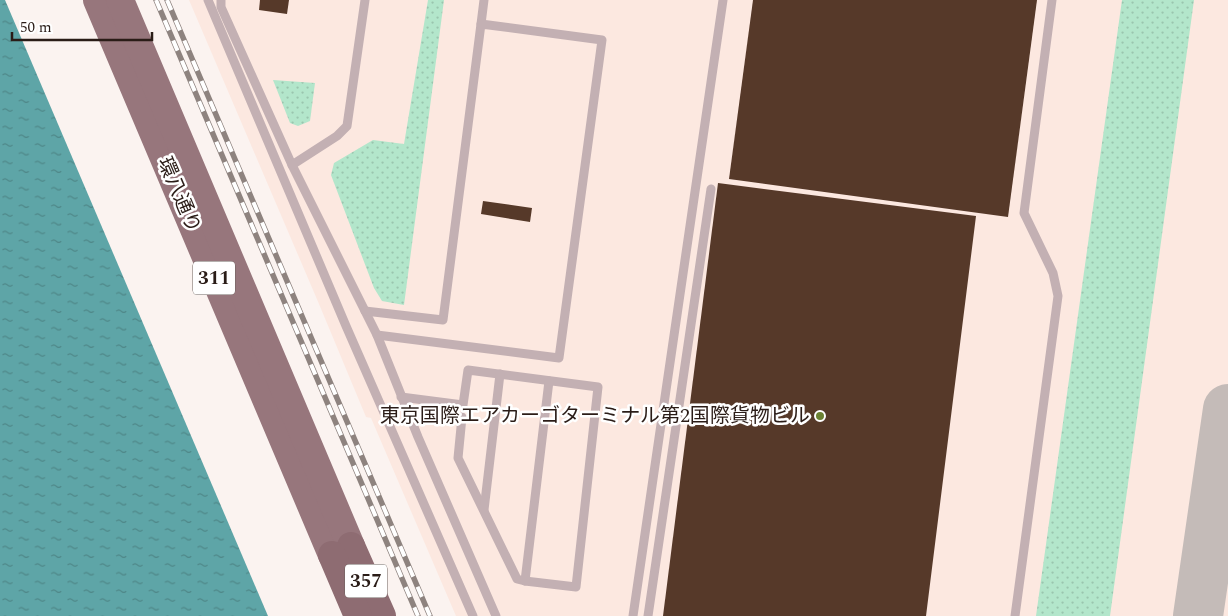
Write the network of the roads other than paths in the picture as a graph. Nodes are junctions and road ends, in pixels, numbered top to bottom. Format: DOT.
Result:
graph roads {
  1 [pos="97,0"];
  2 [pos="120,0"];
  3 [pos="208,0"];
  4 [pos="221,0"];
  5 [pos="365,0"];
  6 [pos="484,0"];
  7 [pos="723,0"];
  8 [pos="1052,0"];
  9 [pos="481,24"];
  10 [pos="292,165"];
  11 [pos="711,189"];
  12 [pos="365,311"];
  13 [pos="377,336"];
  14 [pos="500,374"];
  15 [pos="549,381"];
  16 [pos="401,397"];
  17 [pos="408,411"];
  18 [pos="484,510"];
  19 [pos="342,550"];
  20 [pos="525,581"];
  21 [pos="358,616"];
  22 [pos="382,616"];
  23 [pos="473,616"];
  24 [pos="496,616"];
  25 [pos="633,616"];
  26 [pos="648,616"];
  27 [pos="1015,616"];
  1 -- 19 [label="main road, 環八通り / 311"];
  2 -- 19 [label="main road, 環八通り / 311"];
  3 -- 23 [label="lane"];
  4 -- 10 [label="lane"];
  5 -- 10 [label="lane"];
  6 -- 9 [label="lane"];
  7 -- 25 [label="lane"];
  8 -- 27 [label="lane"];
  9 -- 12 [label="lane"];
  9 -- 13 [label="lane"];
  10 -- 12 [label="lane"];
  11 -- 26 [label="lane"];
  12 -- 13 [label="lane"];
  13 -- 16 [label="lane"];
  14 -- 15 [label="lane"];
  14 -- 16 [label="lane"];
  14 -- 18 [label="lane"];
  15 -- 20 [label="lane"];
  15 -- 20 [label="lane"];
  16 -- 17 [label="lane"];
  17 -- 18 [label="lane"];
  17 -- 24 [label="lane"];
  18 -- 20 [label="lane"];
  19 -- 21 [label="highway, 357"];
  19 -- 22 [label="highway, 357"];
}
